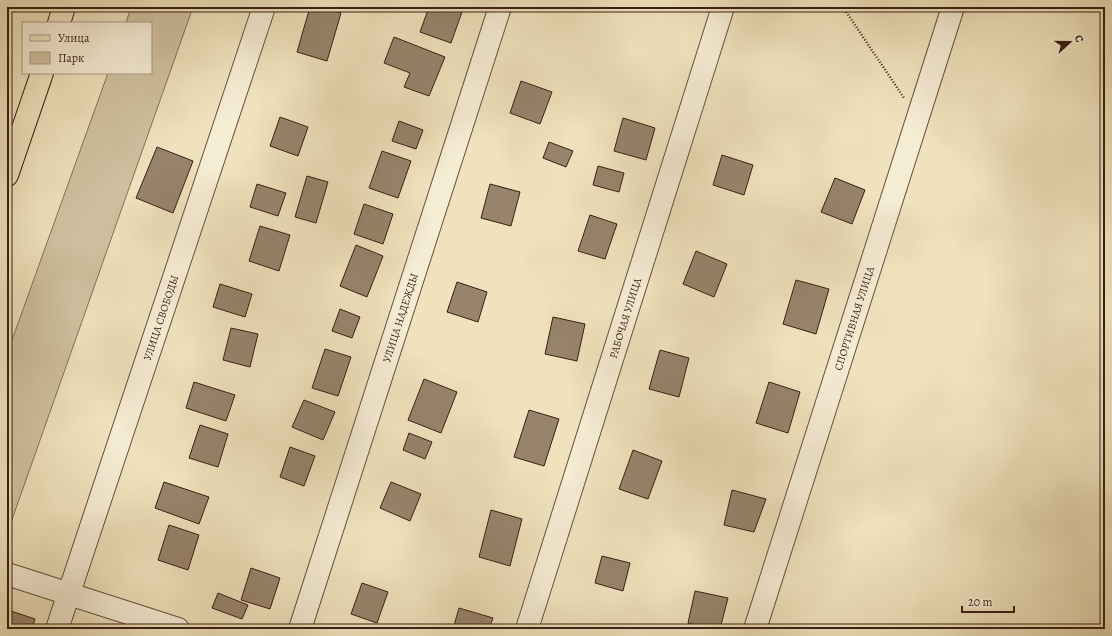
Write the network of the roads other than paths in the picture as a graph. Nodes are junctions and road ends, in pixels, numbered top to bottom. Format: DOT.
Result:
graph roads {
  1 [pos="64,7"];
  2 [pos="264,7"];
  3 [pos="500,7"];
  4 [pos="723,7"];
  5 [pos="953,7"];
  6 [pos="59,22"];
  7 [pos="42,74"];
  8 [pos="7,176"];
  9 [pos="7,574"];
  10 [pos="68,594"];
  11 [pos="58,629"];
  12 [pos="178,629"];
  13 [pos="300,629"];
  14 [pos="527,629"];
  15 [pos="755,629"];
  1 -- 6 [label="main road"];
  2 -- 10 [label="street, УЛИЦА СВОБОДЫ"];
  3 -- 13 [label="street, УЛИЦА НАДЕЖДЫ"];
  4 -- 14 [label="street, РАБОЧАЯ УЛИЦА"];
  5 -- 15 [label="street, СПОРТИВНАЯ УЛИЦА"];
  7 -- 8 [label="main road"];
  9 -- 10 [label="street"];
  10 -- 11 [label="street, УЛИЦА СВОБОДЫ"];
  10 -- 12 [label="street"];
}
